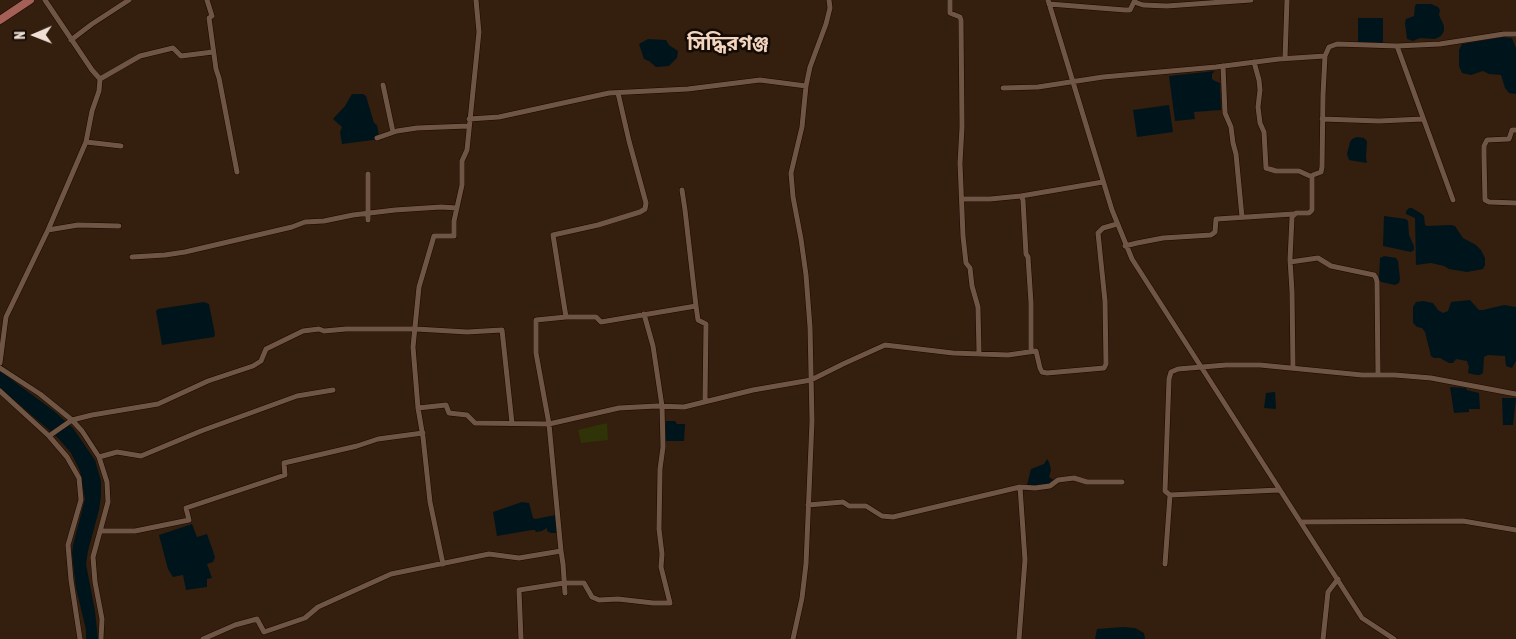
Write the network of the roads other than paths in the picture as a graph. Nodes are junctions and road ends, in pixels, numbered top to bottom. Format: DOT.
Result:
graph roads {
  1 [pos="30,0"];
  2 [pos="45,0"];
  3 [pos="129,0"];
  4 [pos="207,0"];
  5 [pos="476,0"];
  6 [pos="829,0"];
  7 [pos="950,0"];
  8 [pos="1252,0"];
  9 [pos="1287,0"];
  10 [pos="1135,1"];
  11 [pos="1049,2"];
  12 [pos="22,3"];
  13 [pos="0,20"];
  14 [pos="1516,34"];
  15 [pos="71,40"];
  16 [pos="1397,46"];
  17 [pos="213,52"];
  18 [pos="1325,56"];
  19 [pos="1285,59"];
  20 [pos="1254,62"];
  21 [pos="1223,66"];
  22 [pos="100,79"];
  23 [pos="1073,82"];
  24 [pos="383,85"];
  25 [pos="806,86"];
  26 [pos="1002,88"];
  27 [pos="618,93"];
  28 [pos="470,119"];
  29 [pos="1322,119"];
  30 [pos="1423,119"];
  31 [pos="468,126"];
  32 [pos="1516,130"];
  33 [pos="393,132"];
  34 [pos="377,138"];
  35 [pos="86,142"];
  36 [pos="121,146"];
  37 [pos="237,172"];
  38 [pos="368,174"];
  39 [pos="1312,177"];
  40 [pos="1103,182"];
  41 [pos="682,190"];
  42 [pos="1021,196"];
  43 [pos="963,199"];
  44 [pos="1453,200"];
  45 [pos="1516,203"];
  46 [pos="457,208"];
  47 [pos="368,213"];
  48 [pos="1294,214"];
  49 [pos="1242,217"];
  50 [pos="368,220"];
  51 [pos="1117,224"];
  52 [pos="119,226"];
  53 [pos="48,230"];
  54 [pos="1125,246"];
  55 [pos="132,257"];
  56 [pos="1290,262"];
  57 [pos="696,306"];
  58 [pos="644,314"];
  59 [pos="566,317"];
  60 [pos="416,329"];
  61 [pos="1031,350"];
  62 [pos="979,353"];
  63 [pos="0,363"];
  64 [pos="1201,367"];
  65 [pos="0,368"];
  66 [pos="1293,368"];
  67 [pos="1378,375"];
  68 [pos="812,380"];
  69 [pos="333,390"];
  70 [pos="0,391"];
  71 [pos="1516,394"];
  72 [pos="705,402"];
  73 [pos="662,406"];
  74 [pos="418,408"];
  75 [pos="72,420"];
  76 [pos="512,423"];
  77 [pos="549,424"];
  78 [pos="423,433"];
  79 [pos="49,436"];
  80 [pos="99,457"];
  81 [pos="1122,482"];
  82 [pos="1020,486"];
  83 [pos="1279,490"];
  84 [pos="1170,495"];
  85 [pos="808,505"];
  86 [pos="1301,522"];
  87 [pos="100,530"];
  88 [pos="1516,530"];
  89 [pos="561,551"];
  90 [pos="443,564"];
  91 [pos="1165,564"];
  92 [pos="1338,580"];
  93 [pos="564,583"];
  94 [pos="565,592"];
  95 [pos="80,639"];
  96 [pos="101,639"];
  97 [pos="202,639"];
  98 [pos="521,639"];
  99 [pos="793,639"];
  100 [pos="1019,639"];
  101 [pos="1323,639"];
  102 [pos="1394,639"];
  1 -- 12 [label="main road"];
  2 -- 15 [label="street"];
  3 -- 15 [label="street"];
  4 -- 17 [label="street"];
  5 -- 28 [label="street"];
  6 -- 25 [label="street"];
  7 -- 43 [label="street"];
  8 -- 10 [label="street"];
  9 -- 19 [label="street"];
  10 -- 11 [label="street"];
  11 -- 23 [label="street"];
  12 -- 13 [label="main road"];
  14 -- 16 [label="street"];
  15 -- 22 [label="street"];
  16 -- 18 [label="street"];
  16 -- 30 [label="street"];
  17 -- 22 [label="street"];
  17 -- 37 [label="street"];
  18 -- 19 [label="street"];
  18 -- 29 [label="street"];
  19 -- 20 [label="street"];
  20 -- 21 [label="street"];
  20 -- 39 [label="street"];
  21 -- 23 [label="street"];
  21 -- 49 [label="street"];
  22 -- 35 [label="street"];
  23 -- 26 [label="street"];
  23 -- 40 [label="street"];
  24 -- 33 [label="street"];
  25 -- 27 [label="street"];
  25 -- 68 [label="street"];
  27 -- 28 [label="street"];
  27 -- 59 [label="street"];
  28 -- 31 [label="street"];
  29 -- 30 [label="street"];
  29 -- 39 [label="street"];
  30 -- 44 [label="street"];
  31 -- 33 [label="street"];
  31 -- 46 [label="street"];
  32 -- 45 [label="street"];
  33 -- 34 [label="street"];
  35 -- 36 [label="street"];
  35 -- 53 [label="street"];
  38 -- 47 [label="street"];
  39 -- 48 [label="street"];
  40 -- 42 [label="street"];
  40 -- 51 [label="street"];
  41 -- 57 [label="street"];
  42 -- 43 [label="street"];
  42 -- 61 [label="street"];
  43 -- 62 [label="street"];
  46 -- 47 [label="street"];
  46 -- 60 [label="street"];
  47 -- 50 [label="street"];
  47 -- 55 [label="street"];
  48 -- 49 [label="street"];
  48 -- 56 [label="street"];
  49 -- 54 [label="street"];
  51 -- 54 [label="street"];
  51 -- 61 [label="street"];
  52 -- 53 [label="street"];
  53 -- 63 [label="street"];
  54 -- 64 [label="street"];
  56 -- 66 [label="street"];
  56 -- 67 [label="street"];
  57 -- 58 [label="street"];
  57 -- 72 [label="street"];
  58 -- 59 [label="street"];
  58 -- 73 [label="street"];
  59 -- 77 [label="street"];
  60 -- 74 [label="street"];
  60 -- 75 [label="street"];
  60 -- 76 [label="street"];
  61 -- 62 [label="street"];
  62 -- 68 [label="street"];
  64 -- 66 [label="street"];
  64 -- 83 [label="street"];
  64 -- 84 [label="street"];
  65 -- 75 [label="street"];
  66 -- 67 [label="street"];
  67 -- 71 [label="street"];
  68 -- 72 [label="street"];
  68 -- 85 [label="street"];
  69 -- 80 [label="street"];
  70 -- 79 [label="street"];
  72 -- 73 [label="street"];
  73 -- 77 [label="street"];
  73 -- 93 [label="street"];
  74 -- 76 [label="street"];
  74 -- 78 [label="street"];
  75 -- 79 [label="street"];
  75 -- 80 [label="street"];
  76 -- 77 [label="street"];
  77 -- 89 [label="street"];
  78 -- 87 [label="street"];
  78 -- 90 [label="street"];
  79 -- 95 [label="street"];
  80 -- 87 [label="street"];
  81 -- 82 [label="street"];
  82 -- 85 [label="street"];
  82 -- 100 [label="street"];
  83 -- 84 [label="street"];
  83 -- 86 [label="street"];
  84 -- 91 [label="street"];
  85 -- 99 [label="street"];
  86 -- 88 [label="street"];
  86 -- 92 [label="street"];
  87 -- 96 [label="street"];
  89 -- 90 [label="street"];
  89 -- 93 [label="street"];
  90 -- 97 [label="street"];
  92 -- 101 [label="street"];
  92 -- 102 [label="street"];
  93 -- 94 [label="street"];
  93 -- 98 [label="street"];
}
